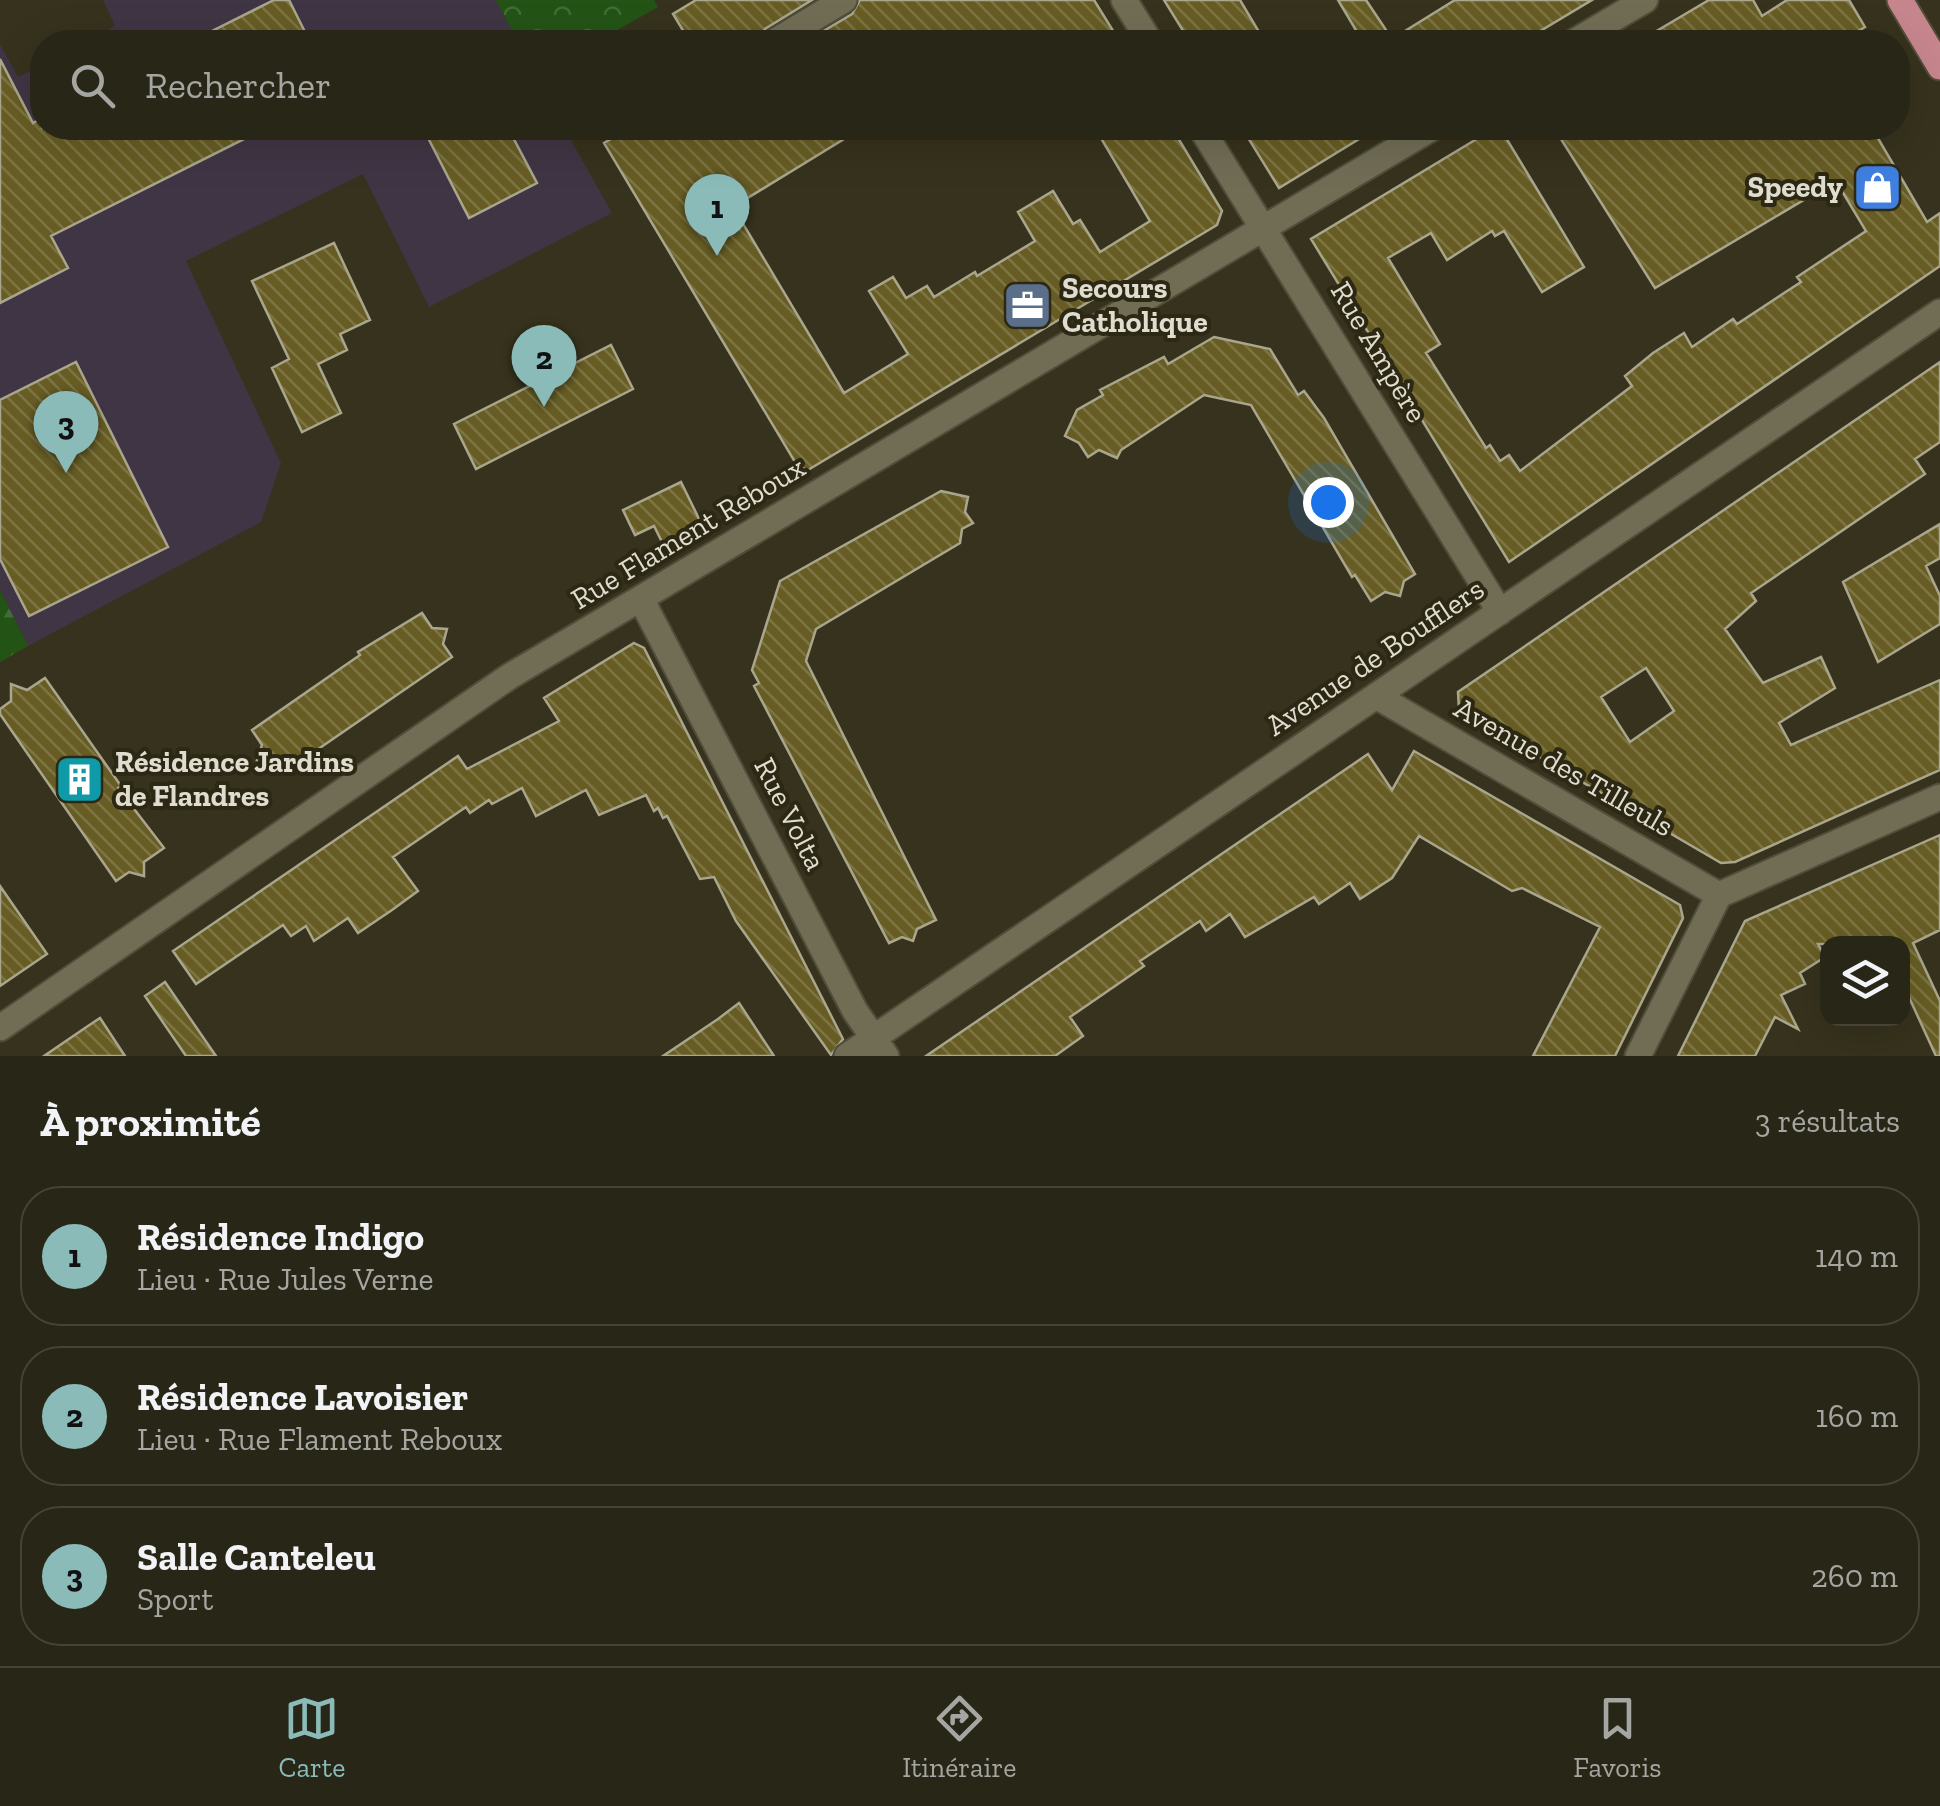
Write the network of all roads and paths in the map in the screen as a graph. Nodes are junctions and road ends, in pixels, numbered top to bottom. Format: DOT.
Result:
graph roads {
  1 [pos="844,0"];
  2 [pos="1124,0"];
  3 [pos="1645,0"];
  4 [pos="1900,0"];
  5 [pos="794,30"];
  6 [pos="1143,30"];
  7 [pos="1594,30"];
  8 [pos="1940,68"];
  9 [pos="1208,140"];
  10 [pos="1412,140"];
  11 [pos="1262,228"];
  12 [pos="1940,312"];
  13 [pos="641,600"];
  14 [pos="1500,612"];
  15 [pos="1376,696"];
  16 [pos="1940,797"];
  17 [pos="1719,894"];
  18 [pos="0,1028"];
  19 [pos="880,1047"];
  20 [pos="846,1056"];
  21 [pos="1638,1056"];
  1 -- 5 [label="street"];
  2 -- 6 [label="street"];
  3 -- 7 [label="street"];
  4 -- 8 [label="main road"];
  9 -- 11 [label="street, Rue Ampère"];
  10 -- 11 [label="street, Rue Flament Reboux"];
  11 -- 13 [label="street, Rue Flament Reboux"];
  11 -- 14 [label="street, Rue Ampère"];
  12 -- 14 [label="street, Avenue de Boufflers"];
  13 -- 18 [label="street, Rue Flament Reboux"];
  13 -- 19 [label="street, Rue Volta"];
  14 -- 15 [label="street, Avenue de Boufflers"];
  15 -- 17 [label="street, Avenue des Tilleuls"];
  15 -- 19 [label="street, Avenue de Boufflers"];
  16 -- 17 [label="street"];
  17 -- 21 [label="street"];
  19 -- 20 [label="street, Avenue de Boufflers"];
}
